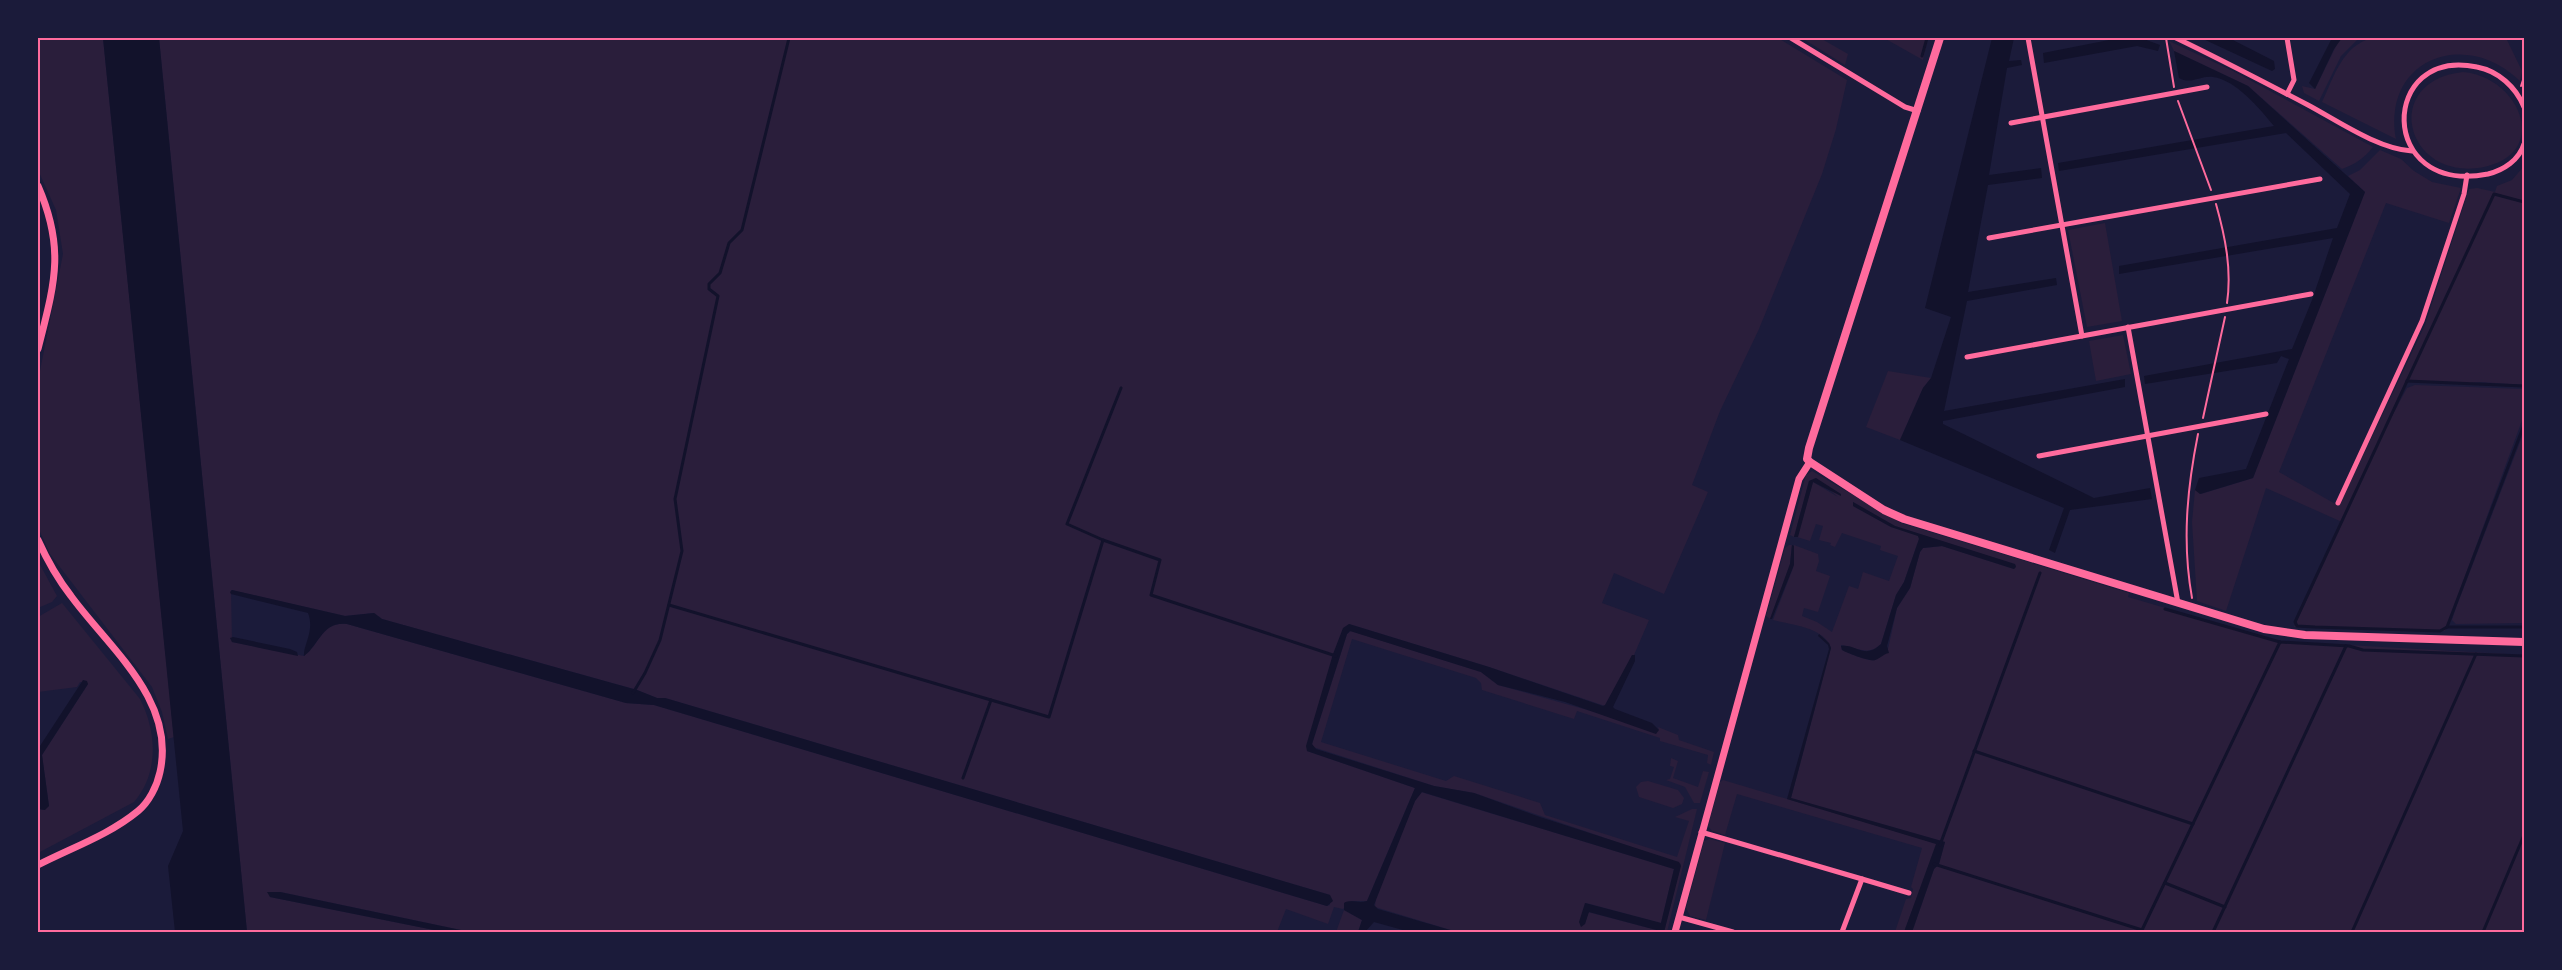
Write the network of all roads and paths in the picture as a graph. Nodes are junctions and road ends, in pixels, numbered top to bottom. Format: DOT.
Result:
graph roads {
  1 [pos="1791,38"];
  2 [pos="1940,38"];
  3 [pos="2028,38"];
  4 [pos="2176,38"];
  5 [pos="2287,38"];
  6 [pos="2524,77"];
  7 [pos="2207,87"];
  8 [pos="2518,93"];
  9 [pos="2287,94"];
  10 [pos="2524,106"];
  11 [pos="1918,111"];
  12 [pos="2041,118"];
  13 [pos="2011,123"];
  14 [pos="2191,138"];
  15 [pos="2524,144"];
  16 [pos="2412,151"];
  17 [pos="2196,154"];
  18 [pos="2466,175"];
  19 [pos="2320,179"];
  20 [pos="38,186"];
  21 [pos="2062,226"];
  22 [pos="1989,238"];
  23 [pos="2226,244"];
  24 [pos="2228,260"];
  25 [pos="2312,294"];
  26 [pos="2128,327"];
  27 [pos="2082,336"];
  28 [pos="38,349"];
  29 [pos="1967,357"];
  30 [pos="2217,358"];
  31 [pos="2266,414"];
  32 [pos="2200,427"];
  33 [pos="2148,436"];
  34 [pos="2039,456"];
  35 [pos="1810,462"];
  36 [pos="2338,503"];
  37 [pos="38,540"];
  38 [pos="2178,604"];
  39 [pos="2194,608"];
  40 [pos="2524,642"];
  41 [pos="1701,832"];
  42 [pos="38,865"];
  43 [pos="1862,879"];
  44 [pos="1909,893"];
  45 [pos="1679,917"];
  46 [pos="1675,932"];
  47 [pos="1733,932"];
  48 [pos="1842,932"];
  1 -- 11 [label="street"];
  2 -- 11 [label="main road"];
  3 -- 12 [label="street"];
  4 -- 9 [label="street"];
  5 -- 9 [label="street"];
  6 -- 8 [label="path"];
  7 -- 12 [label="street"];
  8 -- 10 [label="street"];
  8 -- 16 [label="street"];
  9 -- 16 [label="street"];
  11 -- 35 [label="main road"];
  12 -- 13 [label="street"];
  12 -- 21 [label="street"];
  14 -- 17 [label="path"];
  15 -- 18 [label="street"];
  16 -- 18 [label="street"];
  18 -- 36 [label="street"];
  19 -- 21 [label="street"];
  20 -- 28 [label="street"];
  21 -- 22 [label="street"];
  21 -- 27 [label="street"];
  23 -- 24 [label="path"];
  25 -- 26 [label="street"];
  26 -- 27 [label="street"];
  26 -- 33 [label="street"];
  27 -- 29 [label="street"];
  30 -- 32 [label="path"];
  31 -- 32 [label="street"];
  32 -- 33 [label="street"];
  32 -- 39 [label="path"];
  33 -- 34 [label="street"];
  33 -- 38 [label="street"];
  35 -- 38 [label="main road"];
  35 -- 41 [label="street"];
  37 -- 42 [label="street"];
  38 -- 39 [label="main road"];
  39 -- 40 [label="main road"];
  41 -- 43 [label="street"];
  41 -- 45 [label="street"];
  43 -- 44 [label="street"];
  43 -- 48 [label="street"];
  45 -- 46 [label="street"];
  45 -- 47 [label="street"];
}
